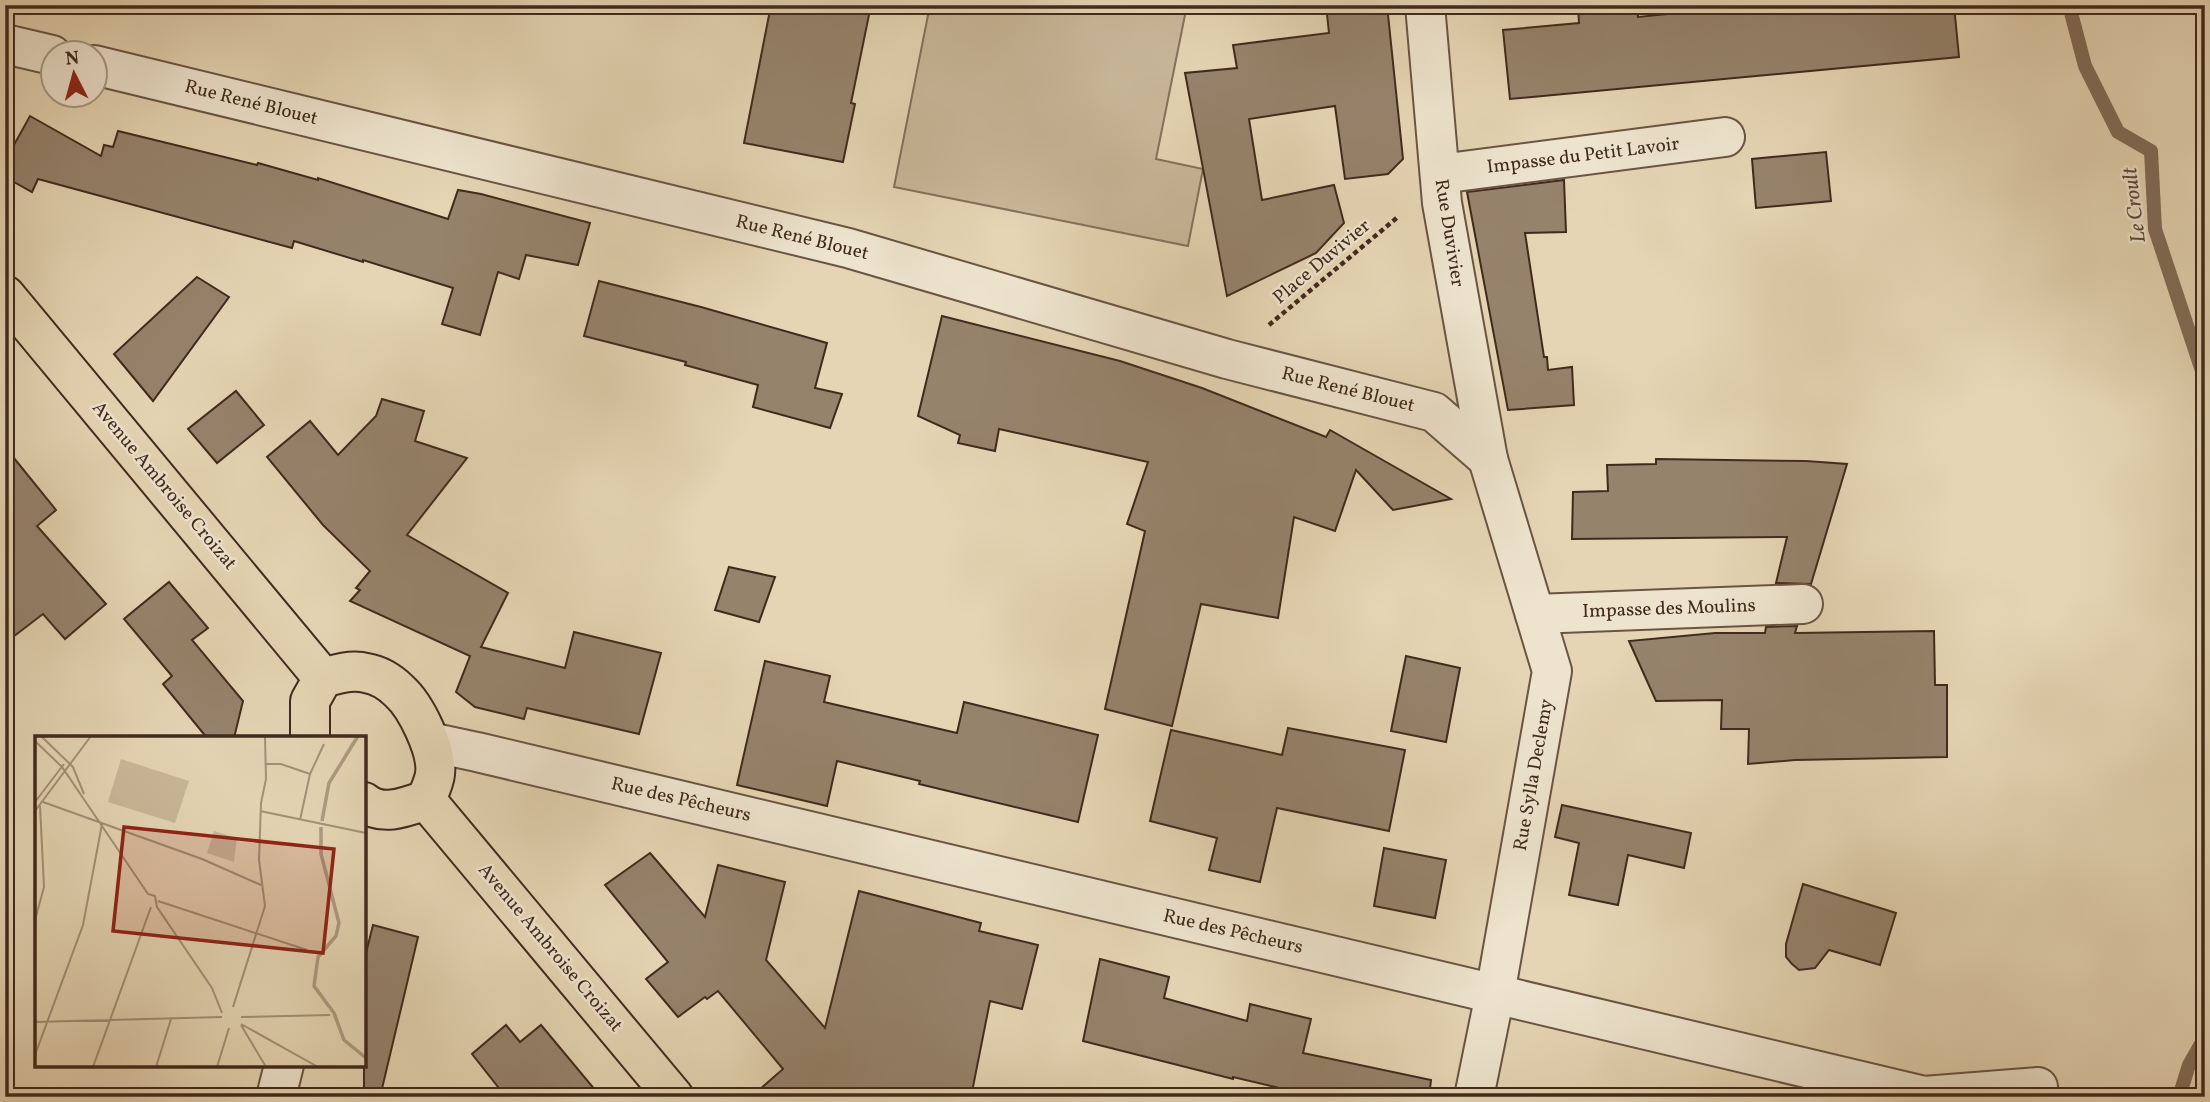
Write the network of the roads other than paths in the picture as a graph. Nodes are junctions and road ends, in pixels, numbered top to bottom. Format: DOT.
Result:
graph roads {
  1 [pos="1425,5"];
  2 [pos="5,44"];
  3 [pos="38,52"];
  4 [pos="108,68"];
  5 [pos="1726,137"];
  6 [pos="1441,188"];
  7 [pos="5,295"];
  8 [pos="1488,459"];
  9 [pos="1803,604"];
  10 [pos="1535,614"];
  11 [pos="323,678"];
  12 [pos="310,736"];
  13 [pos="430,743"];
  14 [pos="426,800"];
  15 [pos="366,808"];
  16 [pos="1495,994"];
  17 [pos="284,1067"];
  18 [pos="2038,1087"];
  19 [pos="276,1097"];
  20 [pos="674,1097"];
  21 [pos="1474,1097"];
  1 -- 6 [label="street, Rue Duvivier"];
  2 -- 3 [label="street"];
  4 -- 8 [label="street, Rue René Blouet"];
  5 -- 6 [label="street, Impasse du Petit Lavoir"];
  6 -- 8 [label="street, Rue Duvivier"];
  7 -- 11 [label="main road, Avenue Ambroise Croizat"];
  8 -- 10 [label="street, Rue Sylla Declemy"];
  9 -- 10 [label="street, Impasse des Moulins"];
  10 -- 16 [label="street, Rue Sylla Declemy"];
  11 -- 12 [label="main road"];
  11 -- 13 [label="main road"];
  13 -- 14 [label="main road"];
  13 -- 16 [label="street, Rue des Pêcheurs"];
  14 -- 15 [label="main road"];
  14 -- 20 [label="main road, Avenue Ambroise Croizat"];
  16 -- 18 [label="street, Rue des Pêcheurs"];
  16 -- 21 [label="street, Rue Sylla Declemy"];
  17 -- 19 [label="street"];
}
